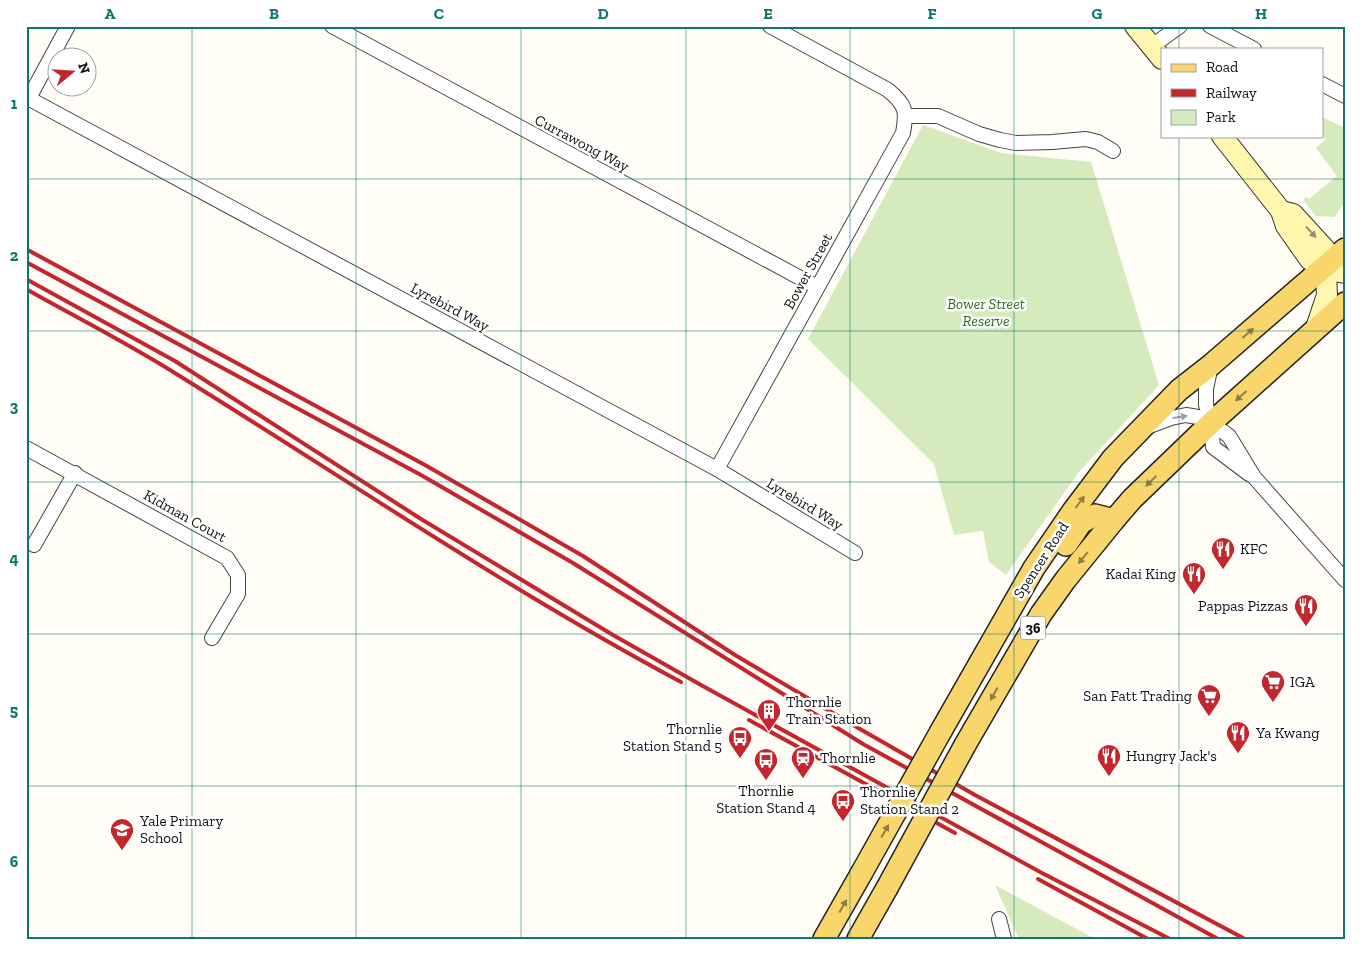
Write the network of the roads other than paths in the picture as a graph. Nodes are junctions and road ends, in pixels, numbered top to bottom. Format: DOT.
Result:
graph roads {
  1 [pos="68,26"];
  2 [pos="332,26"];
  3 [pos="770,26"];
  4 [pos="1180,26"];
  5 [pos="1210,26"];
  6 [pos="1148,38"];
  7 [pos="1252,48"];
  8 [pos="1324,85"];
  9 [pos="1345,96"];
  10 [pos="28,97"];
  11 [pos="906,116"];
  12 [pos="1224,138"];
  13 [pos="1113,151"];
  14 [pos="1345,250"];
  15 [pos="1335,269"];
  16 [pos="817,288"];
  17 [pos="1345,303"];
  18 [pos="1316,328"];
  19 [pos="1211,365"];
  20 [pos="1211,423"];
  21 [pos="1135,434"];
  22 [pos="26,448"];
  23 [pos="717,469"];
  24 [pos="75,473"];
  25 [pos="1114,520"];
  26 [pos="34,545"];
  27 [pos="855,553"];
  28 [pos="1345,580"];
  29 [pos="996,631"];
  30 [pos="212,638"];
  31 [pos="999,919"];
  32 [pos="824,939"];
  33 [pos="858,939"];
  34 [pos="1004,939"];
  1 -- 10 [label="street"];
  2 -- 16 [label="street, Currawong Way"];
  3 -- 11 [label="street"];
  4 -- 6 [label="street"];
  5 -- 7 [label="street"];
  8 -- 9 [label="street"];
  10 -- 23 [label="street, Lyrebird Way"];
  11 -- 13 [label="street"];
  11 -- 16 [label="street, Bower Street"];
  12 -- 15 [label="main road"];
  14 -- 15 [label="main road, Spencer Road / 36"];
  15 -- 18 [label="main road"];
  19 -- 15 [label="main road, Spencer Road / 36, one-way"];
  16 -- 23 [label="street, Bower Street"];
  17 -- 18 [label="main road, Spencer Road / 36"];
  18 -- 20 [label="main road, Spencer Road / 36, one-way"];
  19 -- 20 [label="street"];
  19 -- 21 [label="main road, Spencer Road / 36"];
  21 -- 20 [label="street, one-way"];
  20 -- 25 [label="main road, Spencer Road / 36, one-way"];
  20 -- 28 [label="street"];
  29 -- 21 [label="main road, Spencer Road / 36, one-way"];
  22 -- 24 [label="street, Kidman Court"];
  23 -- 27 [label="street, Lyrebird Way"];
  24 -- 26 [label="street"];
  24 -- 30 [label="street, Kidman Court"];
  25 -- 29 [label="main road"];
  25 -- 33 [label="main road, Spencer Road / 36, one-way, bridge"];
  32 -- 29 [label="main road, Spencer Road / 36, one-way, bridge"];
  31 -- 34 [label="street"];
}
